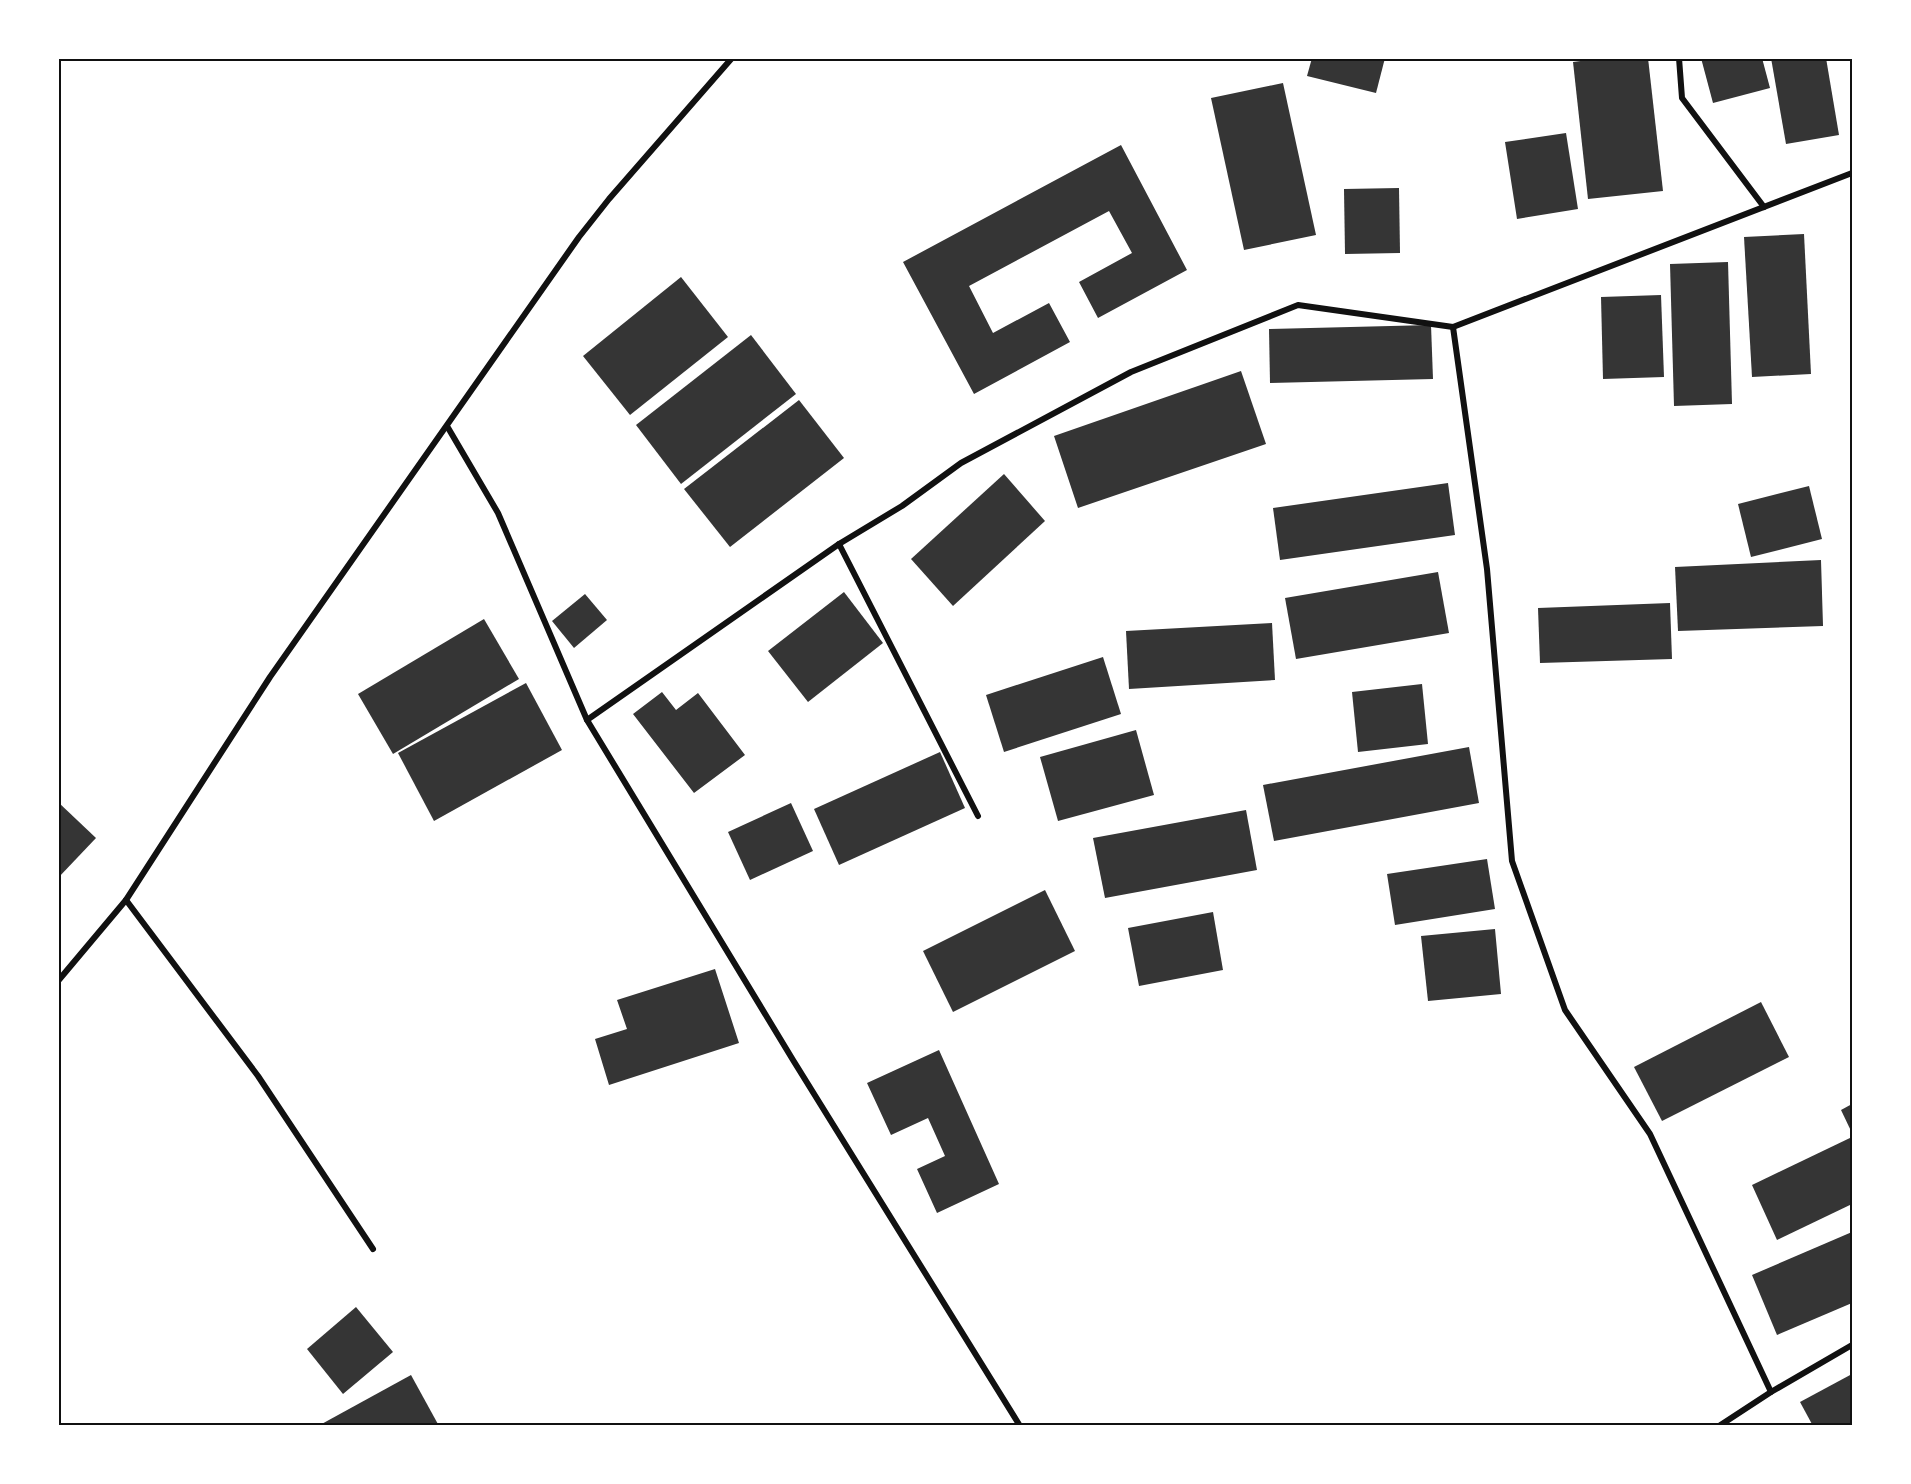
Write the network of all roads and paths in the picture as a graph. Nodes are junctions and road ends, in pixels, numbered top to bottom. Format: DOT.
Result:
graph roads {
  1 [pos="732,58"];
  2 [pos="1680,58"];
  3 [pos="1852,174"];
  4 [pos="1764,207"];
  5 [pos="1452,327"];
  6 [pos="447,426"];
  7 [pos="839,544"];
  8 [pos="587,720"];
  9 [pos="978,816"];
  10 [pos="126,900"];
  11 [pos="58,981"];
  12 [pos="373,1249"];
  13 [pos="1852,1345"];
  14 [pos="1771,1392"];
  15 [pos="1020,1425"];
  16 [pos="1719,1425"];
  1 -- 6 [label="street"];
  2 -- 4 [label="street"];
  3 -- 4 [label="street"];
  4 -- 5 [label="street"];
  5 -- 7 [label="street"];
  5 -- 14 [label="street"];
  6 -- 8 [label="street"];
  6 -- 10 [label="street"];
  7 -- 8 [label="street"];
  7 -- 9 [label="street"];
  8 -- 15 [label="street"];
  10 -- 11 [label="street"];
  10 -- 12 [label="street"];
  13 -- 14 [label="street"];
  14 -- 16 [label="street"];
}
